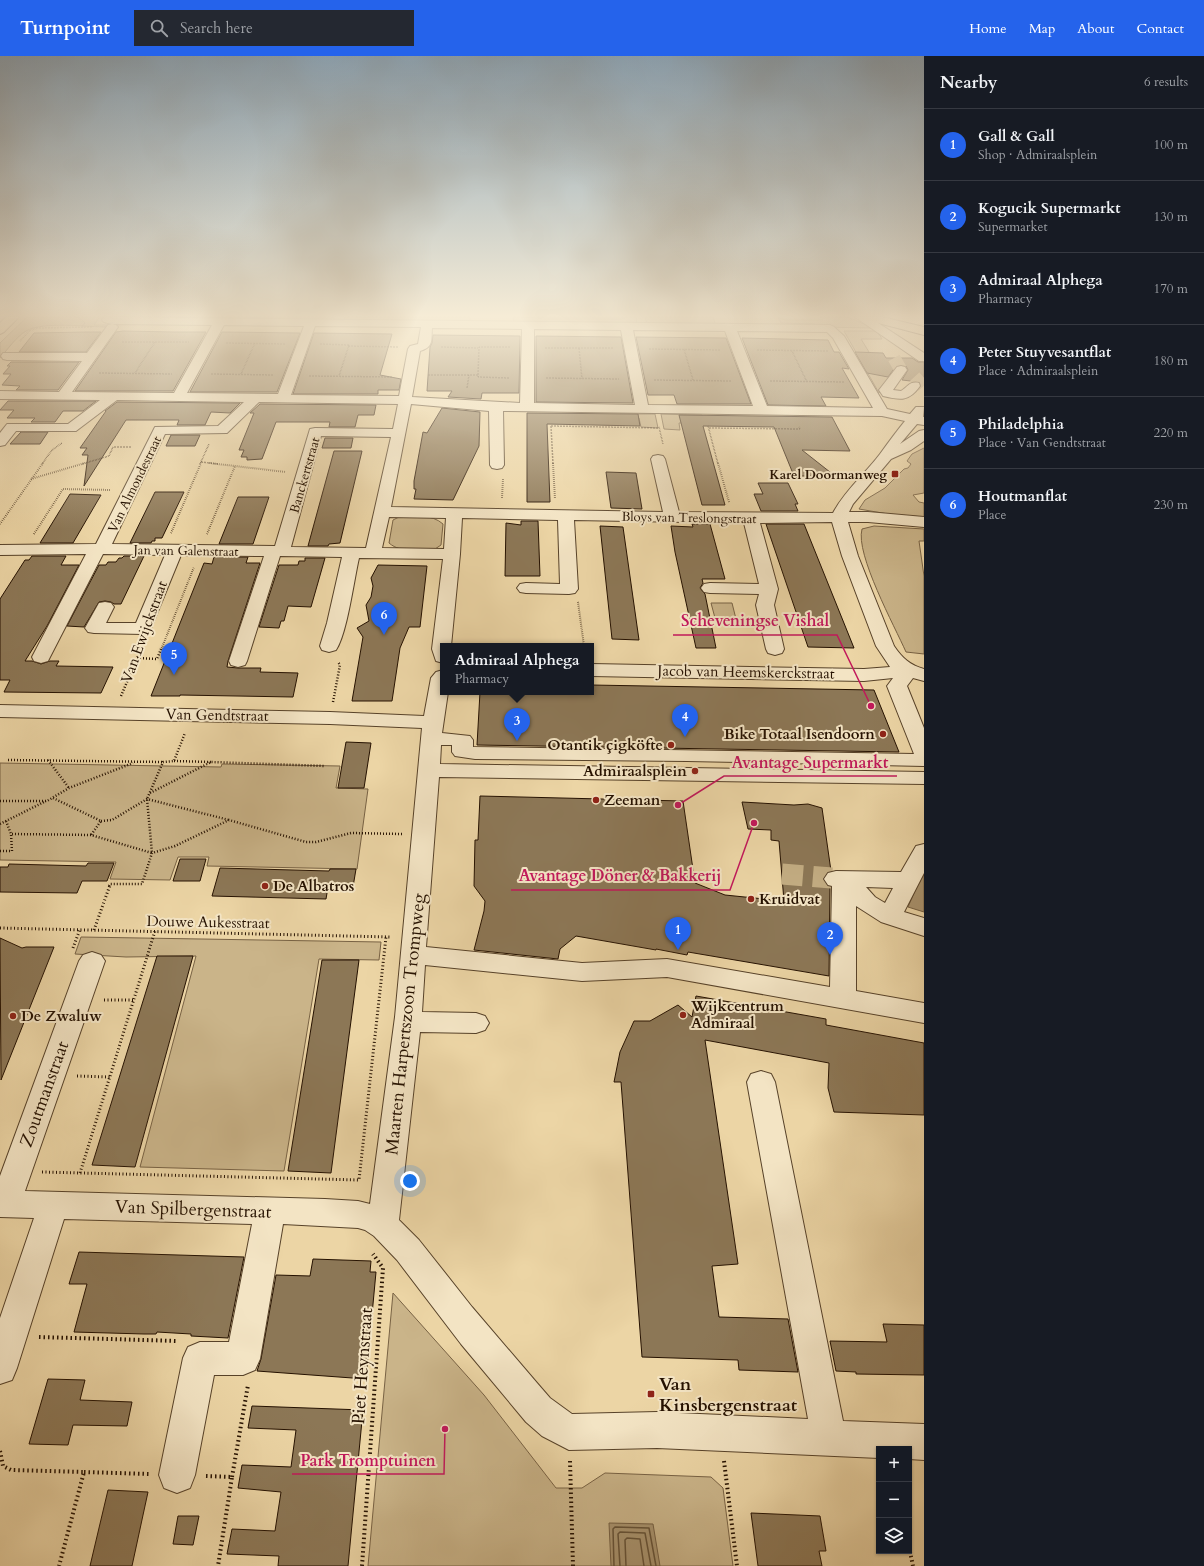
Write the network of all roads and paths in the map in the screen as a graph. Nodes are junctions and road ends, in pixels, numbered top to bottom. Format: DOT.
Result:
graph roads {
  1 [pos="69,387"];
  2 [pos="183,387"];
  3 [pos="286,387"];
  4 [pos="407,387"];
  5 [pos="527,387"];
  6 [pos="638,387"];
  7 [pos="753,387"];
  8 [pos="868,387"];
  9 [pos="888,387"];
  10 [pos="913,387"];
  11 [pos="0,395"];
  12 [pos="63,396"];
  13 [pos="113,396"];
  14 [pos="178,397"];
  15 [pos="256,398"];
  16 [pos="282,398"];
  17 [pos="405,400"];
  18 [pos="924,406"];
  19 [pos="496,407"];
  20 [pos="527,408"];
  21 [pos="550,408"];
  22 [pos="642,409"];
  23 [pos="656,409"];
  24 [pos="703,410"];
  25 [pos="762,411"];
  26 [pos="882,412"];
  27 [pos="918,420"];
  28 [pos="551,426"];
  29 [pos="71,428"];
  30 [pos="660,428"];
  31 [pos="215,430"];
  32 [pos="399,433"];
  33 [pos="924,434"];
  34 [pos="0,442"];
  35 [pos="151,447"];
  36 [pos="886,456"];
  37 [pos="658,459"];
  38 [pos="201,462"];
  39 [pos="497,465"];
  40 [pos="235,466"];
  41 [pos="303,474"];
  42 [pos="31,479"];
  43 [pos="131,490"];
  44 [pos="381,512"];
  45 [pos="454,513"];
  46 [pos="501,514"];
  47 [pos="561,515"];
  48 [pos="672,517"];
  49 [pos="743,517"];
  50 [pos="840,517"];
  51 [pos="924,522"];
  52 [pos="0,524"];
  53 [pos="100,549"];
  54 [pos="0,550"];
  55 [pos="24,550"];
  56 [pos="169,550"];
  57 [pos="200,550"];
  58 [pos="278,551"];
  59 [pos="352,552"];
  60 [pos="373,553"];
  61 [pos="452,554"];
  62 [pos="526,588"];
  63 [pos="710,588"];
  64 [pos="569,589"];
  65 [pos="768,589"];
  66 [pos="105,607"];
  67 [pos="143,629"];
  68 [pos="442,643"];
  69 [pos="584,643"];
  70 [pos="329,646"];
  71 [pos="775,649"];
  72 [pos="41,656"];
  73 [pos="137,658"];
  74 [pos="238,661"];
  75 [pos="594,670"];
  76 [pos="917,673"];
  77 [pos="440,684"];
  78 [pos="0,711"];
  79 [pos="113,713"];
  80 [pos="192,715"];
  81 [pos="330,718"];
  82 [pos="433,730"];
  83 [pos="924,752"];
  84 [pos="8,760"];
  85 [pos="48,760"];
  86 [pos="924,760"];
  87 [pos="174,761"];
  88 [pos="135,762"];
  89 [pos="163,762"];
  90 [pos="212,762"];
  91 [pos="325,766"];
  92 [pos="430,770"];
  93 [pos="924,778"];
  94 [pos="69,788"];
  95 [pos="150,793"];
  96 [pos="52,798"];
  97 [pos="147,799"];
  98 [pos="0,801"];
  99 [pos="46,801"];
  100 [pos="6,820"];
  101 [pos="229,820"];
  102 [pos="102,821"];
  103 [pos="0,824"];
  104 [pos="10,834"];
  105 [pos="410,834"];
  106 [pos="91,835"];
  107 [pos="0,851"];
  108 [pos="924,851"];
  109 [pos="152,853"];
  110 [pos="838,879"];
  111 [pos="909,880"];
  112 [pos="890,916"];
  113 [pos="924,927"];
  114 [pos="0,928"];
  115 [pos="94,930"];
  116 [pos="155,931"];
  117 [pos="386,937"];
  118 [pos="415,946"];
  119 [pos="92,961"];
  120 [pos="843,992"];
  121 [pos="78,1000"];
  122 [pos="134,1000"];
  123 [pos="924,1013"];
  124 [pos="408,1022"];
  125 [pos="476,1023"];
  126 [pos="51,1075"];
  127 [pos="110,1077"];
  128 [pos="762,1082"];
  129 [pos="16,1172"];
  130 [pos="80,1173"];
  131 [pos="2,1204"];
  132 [pos="53,1206"];
  133 [pos="270,1212"];
  134 [pos="376,1237"];
  135 [pos="11,1336"];
  136 [pos="183,1341"];
  137 [pos="243,1360"];
  138 [pos="0,1368"];
  139 [pos="569,1432"];
  140 [pos="720,1434"];
  141 [pos="829,1438"];
  142 [pos="924,1442"];
  143 [pos="0,1451"];
  144 [pos="177,1475"];
  145 [pos="232,1477"];
  146 [pos="910,1554"];
  147 [pos="59,1566"];
  148 [pos="362,1566"];
  149 [pos="573,1566"];
  150 [pos="736,1566"];
  151 [pos="913,1566"];
  1 -- 12 [label="street"];
  2 -- 14 [label="street"];
  3 -- 16 [label="street"];
  4 -- 17 [label="street"];
  5 -- 20 [label="street"];
  6 -- 22 [label="street"];
  7 -- 25 [label="street"];
  8 -- 26 [label="street"];
  9 -- 10 [label="street"];
  11 -- 12 [label="street"];
  12 -- 13 [label="street"];
  13 -- 14 [label="street"];
  13 -- 29 [label="street"];
  14 -- 15 [label="street"];
  15 -- 16 [label="street"];
  15 -- 31 [label="street, Van Almondestraat"];
  16 -- 17 [label="street"];
  17 -- 19 [label="street"];
  17 -- 32 [label="street"];
  18 -- 27 [label="street"];
  19 -- 20 [label="street"];
  19 -- 39 [label="street"];
  20 -- 21 [label="street"];
  21 -- 22 [label="street"];
  21 -- 28 [label="path"];
  22 -- 23 [label="street"];
  23 -- 24 [label="street"];
  23 -- 30 [label="path"];
  24 -- 25 [label="street"];
  24 -- 49 [label="path"];
  25 -- 26 [label="street"];
  26 -- 27 [label="street"];
  27 -- 36 [label="street"];
  28 -- 30 [label="path"];
  28 -- 47 [label="path"];
  29 -- 34 [label="street"];
  29 -- 42 [label="path"];
  30 -- 37 [label="path"];
  31 -- 35 [label="street, Van Almondestraat"];
  31 -- 38 [label="path"];
  32 -- 41 [label="street, Banckertstraat"];
  32 -- 44 [label="street"];
  33 -- 36 [label="street"];
  35 -- 42 [label="path"];
  35 -- 43 [label="street, Van Almondestraat"];
  36 -- 50 [label="street"];
  37 -- 48 [label="street"];
  38 -- 40 [label="path"];
  38 -- 56 [label="path"];
  39 -- 46 [label="path"];
  40 -- 41 [label="path"];
  40 -- 57 [label="path"];
  41 -- 58 [label="street, Banckertstraat"];
  42 -- 52 [label="path"];
  43 -- 53 [label="street, Van Almondestraat"];
  43 -- 55 [label="path"];
  44 -- 45 [label="street"];
  44 -- 60 [label="street"];
  45 -- 46 [label="street, Bloys van Treslongstraat"];
  45 -- 61 [label="street"];
  46 -- 47 [label="street, Bloys van Treslongstraat"];
  47 -- 48 [label="street, Bloys van Treslongstraat"];
  47 -- 64 [label="street"];
  48 -- 49 [label="street, Bloys van Treslongstraat"];
  49 -- 50 [label="street, Bloys van Treslongstraat"];
  49 -- 65 [label="street"];
  50 -- 51 [label="street, Bloys van Treslongstraat"];
  50 -- 76 [label="street"];
  53 -- 55 [label="street, Jan van Galenstraat"];
  53 -- 56 [label="street, Jan van Galenstraat"];
  53 -- 72 [label="street, Van Almondestraat"];
  54 -- 55 [label="street, Jan van Galenstraat"];
  56 -- 57 [label="street, Jan van Galenstraat"];
  56 -- 67 [label="street, Van Ewijckstraat"];
  57 -- 58 [label="street, Jan van Galenstraat"];
  57 -- 73 [label="path"];
  58 -- 59 [label="street, Jan van Galenstraat"];
  58 -- 74 [label="street, Banckertstraat"];
  59 -- 60 [label="street, Jan van Galenstraat"];
  59 -- 70 [label="street"];
  60 -- 61 [label="street"];
  61 -- 68 [label="street"];
  62 -- 64 [label="street"];
  63 -- 65 [label="street"];
  64 -- 69 [label="path"];
  65 -- 71 [label="street"];
  66 -- 67 [label="street"];
  67 -- 73 [label="path, Van Ewijckstraat"];
  70 -- 81 [label="path"];
  73 -- 79 [label="path, Van Ewijckstraat"];
  75 -- 76 [label="street, Jacob van Heemskerckstraat"];
  76 -- 83 [label="street"];
  77 -- 82 [label="street, Maarten Harpertszoon Trompweg"];
  78 -- 79 [label="street, Van Gendtstraat"];
  79 -- 80 [label="street, Van Gendtstraat"];
  80 -- 81 [label="street, Van Gendtstraat"];
  80 -- 87 [label="path"];
  81 -- 82 [label="street, Van Gendtstraat"];
  82 -- 86 [label="street"];
  82 -- 92 [label="street, Maarten Harpertszoon Trompweg"];
  84 -- 85 [label="path"];
  85 -- 88 [label="path"];
  85 -- 94 [label="path"];
  87 -- 89 [label="path"];
  87 -- 90 [label="path"];
  88 -- 89 [label="path"];
  88 -- 94 [label="path"];
  89 -- 95 [label="path"];
  90 -- 91 [label="path"];
  90 -- 95 [label="path"];
  92 -- 93 [label="street"];
  92 -- 118 [label="street, Maarten Harpertszoon Trompweg"];
  94 -- 96 [label="path"];
  95 -- 97 [label="path"];
  96 -- 99 [label="path"];
  96 -- 102 [label="path"];
  97 -- 101 [label="path"];
  97 -- 102 [label="path"];
  97 -- 109 [label="path"];
  98 -- 99 [label="path"];
  99 -- 100 [label="path"];
  100 -- 103 [label="path"];
  100 -- 104 [label="path"];
  101 -- 105 [label="path"];
  101 -- 109 [label="path"];
  102 -- 106 [label="path"];
  104 -- 106 [label="path"];
  104 -- 107 [label="path"];
  106 -- 109 [label="path"];
  108 -- 111 [label="street"];
  109 -- 115 [label="path"];
  110 -- 111 [label="street"];
  110 -- 112 [label="street"];
  110 -- 120 [label="street"];
  111 -- 112 [label="street"];
  112 -- 113 [label="street"];
  114 -- 115 [label="path, Douwe Aukesstraat"];
  115 -- 116 [label="path, Douwe Aukesstraat"];
  116 -- 117 [label="path, Douwe Aukesstraat"];
  116 -- 122 [label="path"];
  117 -- 118 [label="path, Douwe Aukesstraat"];
  117 -- 130 [label="path"];
  118 -- 123 [label="street"];
  118 -- 124 [label="street, Maarten Harpertszoon Trompweg"];
  119 -- 121 [label="street, Zoutmanstraat"];
  121 -- 122 [label="path"];
  121 -- 126 [label="street, Zoutmanstraat"];
  122 -- 127 [label="path"];
  124 -- 125 [label="street"];
  124 -- 134 [label="street, Maarten Harpertszoon Trompweg"];
  126 -- 127 [label="path"];
  126 -- 129 [label="street, Zoutmanstraat"];
  127 -- 130 [label="path"];
  128 -- 141 [label="street"];
  129 -- 130 [label="path"];
  129 -- 131 [label="street, Zoutmanstraat"];
  131 -- 132 [label="street, Van Spilbergenstraat"];
  132 -- 133 [label="street, Van Spilbergenstraat"];
  132 -- 135 [label="street"];
  133 -- 134 [label="street, Van Spilbergenstraat"];
  133 -- 137 [label="street"];
  134 -- 139 [label="street"];
  134 -- 148 [label="path, Piet Heynstraat"];
  135 -- 136 [label="path"];
  135 -- 138 [label="street"];
  137 -- 144 [label="street"];
  137 -- 145 [label="path"];
  139 -- 140 [label="street"];
  139 -- 149 [label="path"];
  140 -- 141 [label="street"];
  140 -- 150 [label="path"];
  141 -- 142 [label="street"];
  143 -- 147 [label="path"];
  146 -- 151 [label="path"];
}
